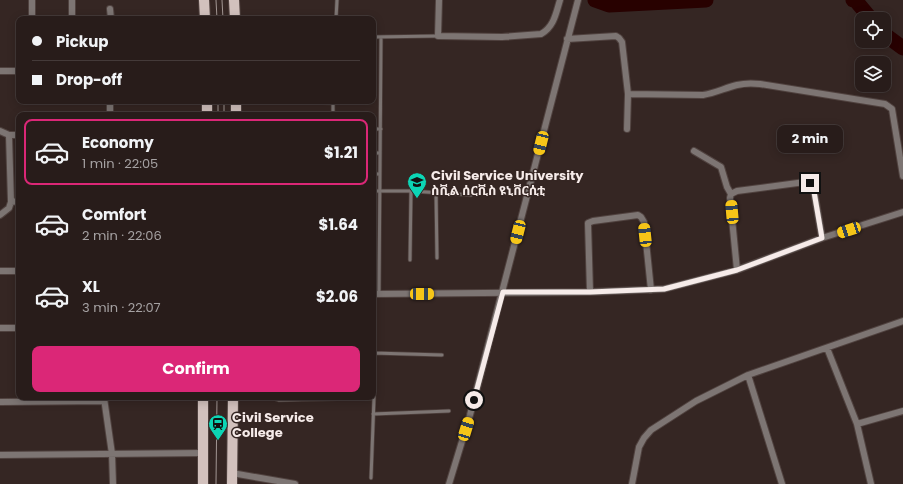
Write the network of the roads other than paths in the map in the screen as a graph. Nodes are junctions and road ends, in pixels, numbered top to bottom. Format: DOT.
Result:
graph roads {
  1 [pos="32,0"];
  2 [pos="72,0"];
  3 [pos="204,0"];
  4 [pos="234,0"];
  5 [pos="337,0"];
  6 [pos="439,0"];
  7 [pos="560,0"];
  8 [pos="578,1"];
  9 [pos="110,9"];
  10 [pos="32,16"];
  11 [pos="72,16"];
  12 [pos="111,16"];
  13 [pos="205,16"];
  14 [pos="235,16"];
  15 [pos="336,16"];
  16 [pos="438,36"];
  17 [pos="376,37"];
  18 [pos="381,37"];
  19 [pos="567,39"];
  20 [pos="0,71"];
  21 [pos="16,71"];
  22 [pos="628,94"];
  23 [pos="376,129"];
  24 [pos="381,129"];
  25 [pos="626,129"];
  26 [pos="0,131"];
  27 [pos="9,135"];
  28 [pos="16,135"];
  29 [pos="694,151"];
  30 [pos="376,153"];
  31 [pos="380,153"];
  32 [pos="379,174"];
  33 [pos="903,176"];
  34 [pos="376,191"];
  35 [pos="380,191"];
  36 [pos="411,191"];
  37 [pos="436,192"];
  38 [pos="731,194"];
  39 [pos="471,195"];
  40 [pos="16,201"];
  41 [pos="11,202"];
  42 [pos="903,212"];
  43 [pos="0,215"];
  44 [pos="822,238"];
  45 [pos="437,258"];
  46 [pos="410,260"];
  47 [pos="16,270"];
  48 [pos="737,270"];
  49 [pos="0,271"];
  50 [pos="651,290"];
  51 [pos="503,292"];
  52 [pos="590,292"];
  53 [pos="376,294"];
  54 [pos="903,321"];
  55 [pos="0,328"];
  56 [pos="16,328"];
  57 [pos="828,348"];
  58 [pos="376,353"];
  59 [pos="442,355"];
  60 [pos="748,376"];
  61 [pos="69,400"];
  62 [pos="104,400"];
  63 [pos="203,400"];
  64 [pos="233,400"];
  65 [pos="374,400"];
  66 [pos="0,402"];
  67 [pos="449,411"];
  68 [pos="903,411"];
  69 [pos="373,414"];
  70 [pos="857,424"];
  71 [pos="203,453"];
  72 [pos="112,454"];
  73 [pos="0,455"];
  74 [pos="232,473"];
  75 [pos="371,478"];
  76 [pos="113,484"];
  77 [pos="203,484"];
  78 [pos="232,484"];
  79 [pos="295,484"];
  80 [pos="449,484"];
  81 [pos="632,484"];
  82 [pos="782,484"];
  83 [pos="871,484"];
  1 -- 10 [label="street"];
  2 -- 11 [label="street"];
  3 -- 13 [label="main road"];
  4 -- 14 [label="main road"];
  5 -- 15 [label="lane"];
  6 -- 16 [label="street"];
  7 -- 16 [label="street"];
  8 -- 19 [label="street"];
  9 -- 12 [label="street"];
  16 -- 18 [label="lane"];
  17 -- 18 [label="lane"];
  18 -- 24 [label="lane"];
  19 -- 22 [label="street"];
  19 -- 51 [label="street"];
  20 -- 21 [label="street"];
  22 -- 25 [label="street"];
  22 -- 33 [label="street"];
  23 -- 24 [label="lane"];
  24 -- 31 [label="lane"];
  26 -- 27 [label="street"];
  27 -- 28 [label="street"];
  27 -- 41 [label="street"];
  29 -- 38 [label="street"];
  30 -- 31 [label="lane"];
  31 -- 32 [label="lane"];
  32 -- 35 [label="lane"];
  34 -- 35 [label="lane"];
  35 -- 36 [label="lane"];
  35 -- 53 [label="lane"];
  36 -- 37 [label="lane"];
  36 -- 46 [label="lane"];
  37 -- 39 [label="lane"];
  37 -- 45 [label="lane"];
  38 -- 44 [label="street"];
  38 -- 48 [label="street"];
  40 -- 41 [label="street"];
  41 -- 43 [label="street"];
  42 -- 44 [label="street"];
  44 -- 48 [label="street"];
  47 -- 49 [label="street"];
  48 -- 50 [label="street"];
  50 -- 52 [label="street"];
  50 -- 52 [label="street"];
  51 -- 52 [label="street"];
  51 -- 53 [label="street"];
  51 -- 80 [label="street"];
  54 -- 57 [label="street"];
  55 -- 56 [label="street"];
  57 -- 60 [label="street"];
  57 -- 70 [label="street"];
  58 -- 59 [label="lane"];
  60 -- 81 [label="street"];
  60 -- 82 [label="street"];
  61 -- 66 [label="street"];
  62 -- 72 [label="street"];
  63 -- 71 [label="main road"];
  64 -- 74 [label="main road"];
  65 -- 69 [label="lane"];
  67 -- 69 [label="lane"];
  68 -- 70 [label="street"];
  69 -- 75 [label="lane"];
  70 -- 83 [label="street"];
  71 -- 72 [label="street"];
  71 -- 77 [label="main road"];
  72 -- 73 [label="street"];
  72 -- 76 [label="street"];
  74 -- 78 [label="main road"];
  74 -- 79 [label="street"];
}
